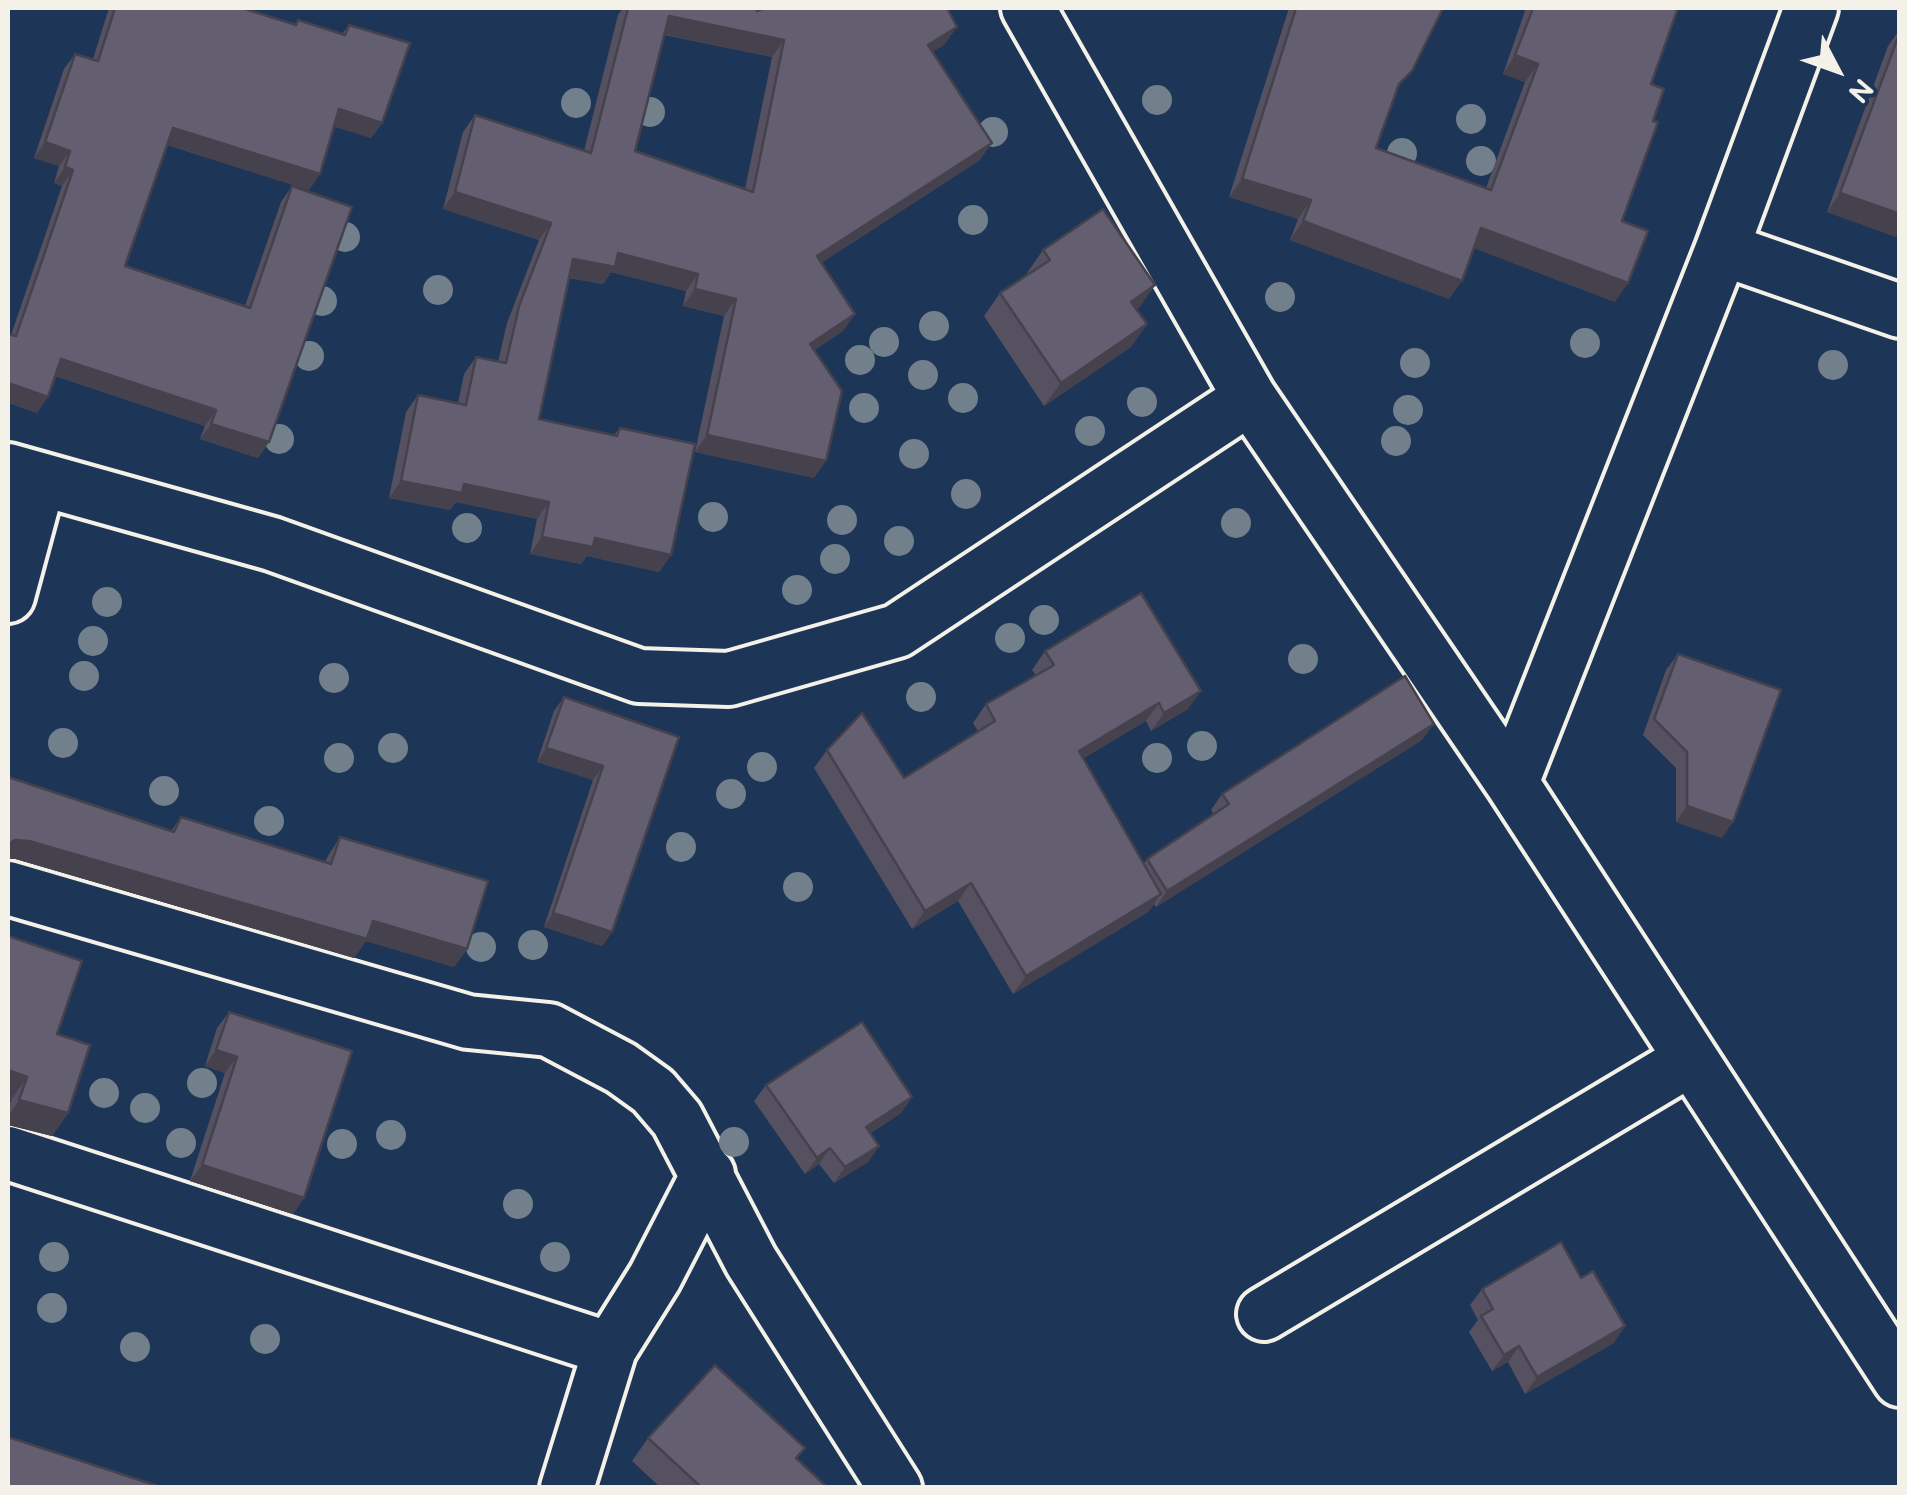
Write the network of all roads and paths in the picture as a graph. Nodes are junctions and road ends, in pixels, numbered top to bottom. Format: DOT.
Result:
graph roads {
  1 [pos="1028,8"];
  2 [pos="1811,8"];
  3 [pos="1722,249"];
  4 [pos="1900,311"];
  5 [pos="1250,398"];
  6 [pos="24,475"];
  7 [pos="8,596"];
  8 [pos="1512,783"];
  9 [pos="8,888"];
  10 [pos="1691,1059"];
  11 [pos="8,1153"];
  12 [pos="708,1174"];
  13 [pos="751,1261"];
  14 [pos="655,1277"];
  15 [pos="1264,1314"];
  16 [pos="610,1349"];
  17 [pos="1900,1380"];
  18 [pos="567,1488"];
  19 [pos="895,1488"];
  1 -- 5 [label="street"];
  2 -- 3 [label="street"];
  3 -- 4 [label="street"];
  3 -- 8 [label="street"];
  5 -- 6 [label="street"];
  5 -- 8 [label="street"];
  6 -- 7 [label="street"];
  8 -- 10 [label="street"];
  9 -- 12 [label="street"];
  10 -- 15 [label="street"];
  10 -- 17 [label="street"];
  11 -- 16 [label="street"];
  12 -- 13 [label="street"];
  12 -- 14 [label="street"];
  13 -- 14 [label="street"];
  13 -- 19 [label="street"];
  14 -- 16 [label="street"];
  16 -- 18 [label="street"];
}
